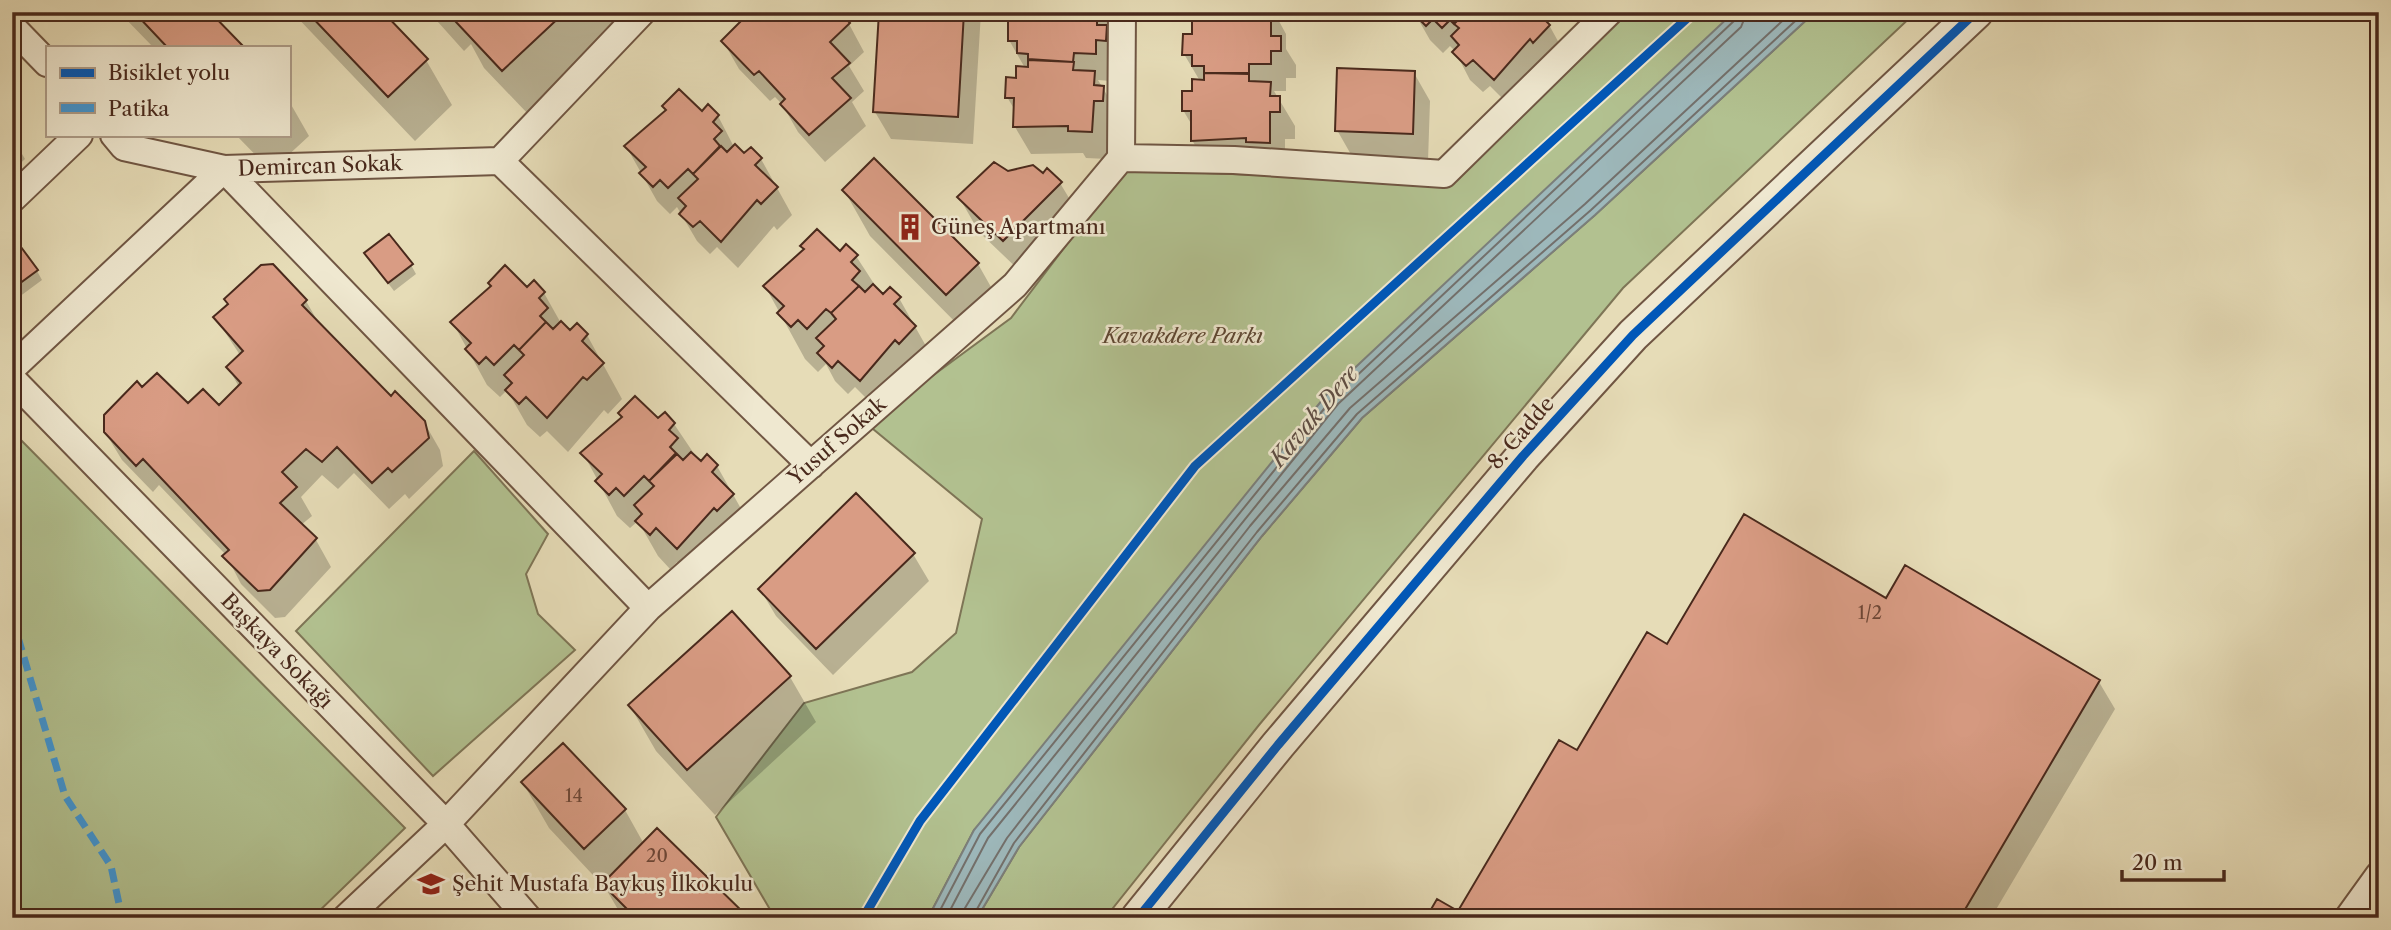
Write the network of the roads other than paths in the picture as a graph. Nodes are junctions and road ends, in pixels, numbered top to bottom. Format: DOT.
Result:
graph roads {
  1 [pos="642,12"];
  2 [pos="1122,12"];
  3 [pos="1609,12"];
  4 [pos="1976,12"];
  5 [pos="12,27"];
  6 [pos="46,62"];
  7 [pos="78,136"];
  8 [pos="115,136"];
  9 [pos="1121,158"];
  10 [pos="500,161"];
  11 [pos="224,169"];
  12 [pos="12,199"];
  13 [pos="12,368"];
  14 [pos="12,379"];
  15 [pos="811,465"];
  16 [pos="648,608"];
  17 [pos="446,824"];
  18 [pos="2379,875"];
  19 [pos="346,918"];
  20 [pos="528,918"];
  21 [pos="1138,918"];
  22 [pos="2348,918"];
  1 -- 10 [label="street"];
  2 -- 9 [label="street"];
  3 -- 9 [label="street"];
  4 -- 21 [label="street, 8. Cadde"];
  5 -- 6 [label="street"];
  7 -- 12 [label="street"];
  8 -- 11 [label="street"];
  9 -- 15 [label="street, Yusuf Sokak"];
  10 -- 11 [label="street, Demircan Sokak"];
  10 -- 15 [label="street"];
  11 -- 13 [label="street, Demircan Sokak"];
  11 -- 16 [label="street"];
  14 -- 17 [label="street, Başkaya Sokağı"];
  15 -- 16 [label="street, Yusuf Sokak"];
  16 -- 17 [label="street, Yusuf Sokak"];
  17 -- 19 [label="street"];
  17 -- 20 [label="street, Başkaya Sokağı"];
  18 -- 22 [label="street"];
}
